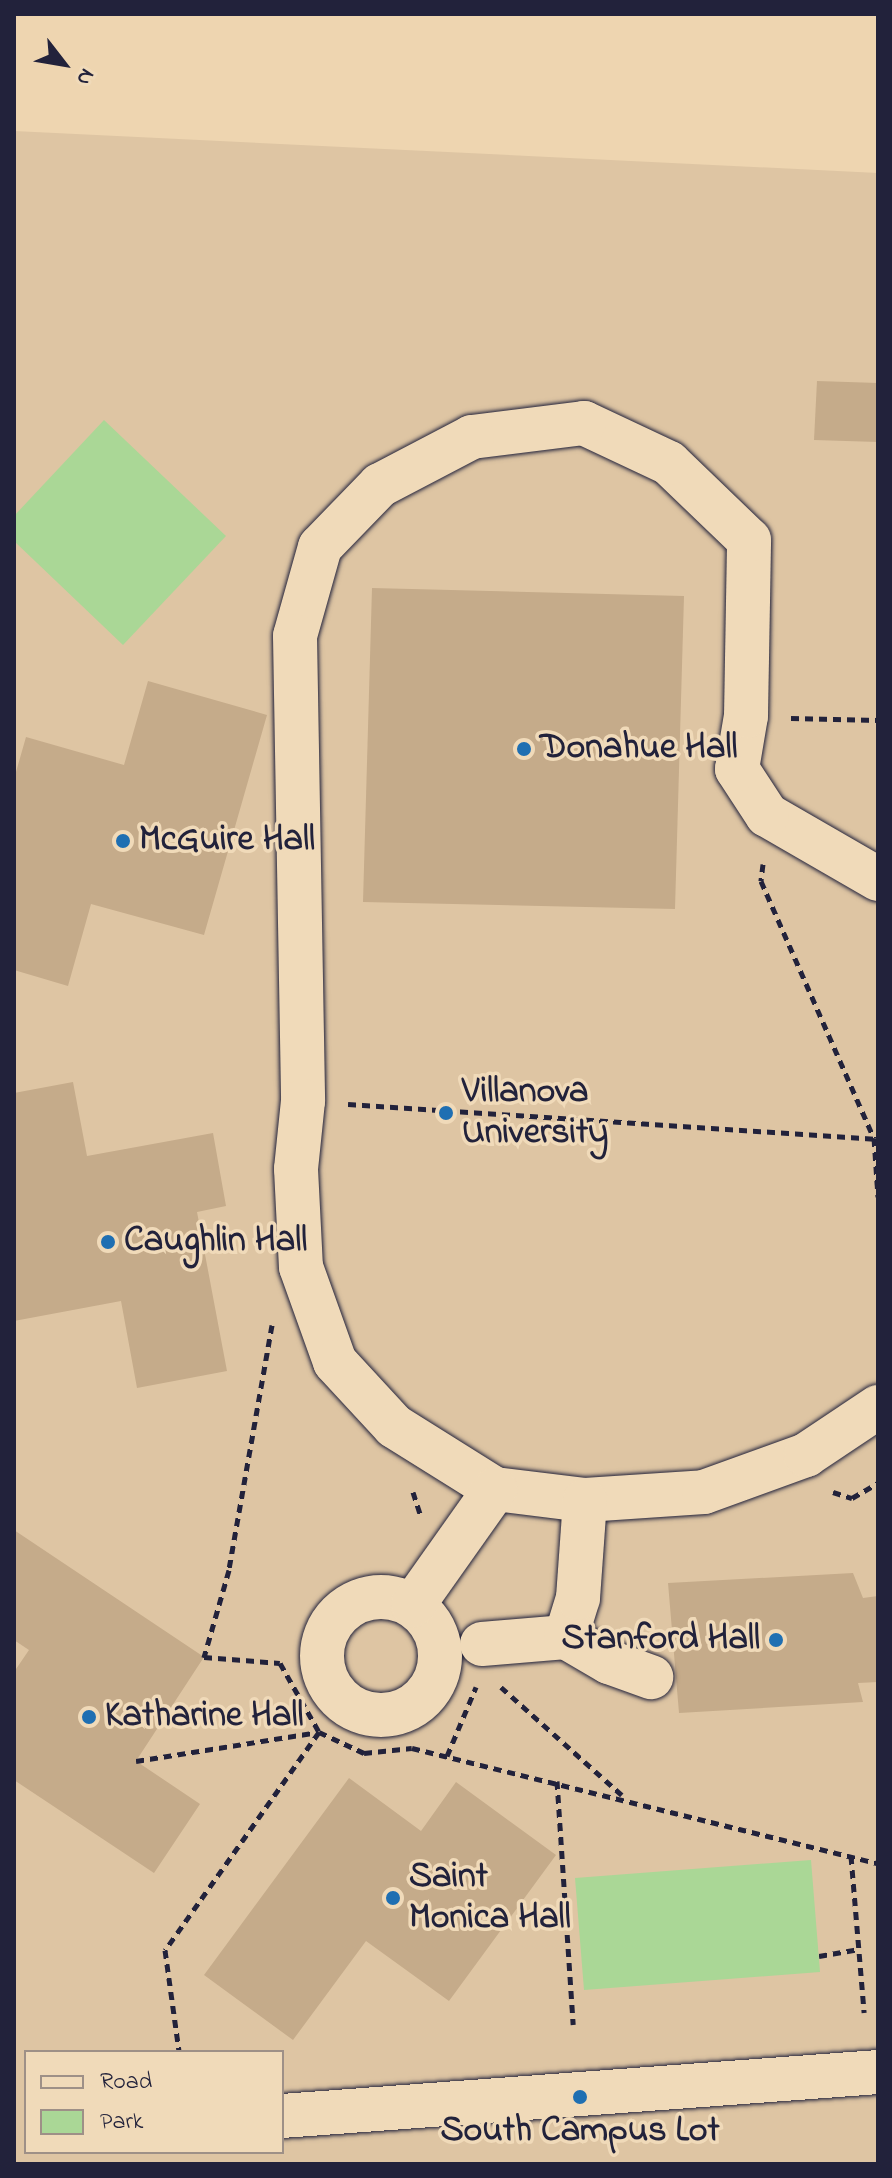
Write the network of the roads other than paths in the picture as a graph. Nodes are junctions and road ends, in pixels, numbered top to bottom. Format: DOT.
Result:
graph roads {
  1 [pos="878,879"];
  2 [pos="878,1407"];
  3 [pos="495,1489"];
  4 [pos="585,1500"];
  5 [pos="413,1605"];
  6 [pos="566,1637"];
  7 [pos="488,1662"];
  8 [pos="651,1677"];
  9 [pos="878,2072"];
  10 [pos="284,2116"];
  1 -- 3 [label="lane"];
  2 -- 4 [label="lane"];
  3 -- 4 [label="lane"];
  3 -- 5 [label="lane"];
  4 -- 6 [label="lane"];
  6 -- 7 [label="lane"];
  6 -- 8 [label="lane"];
  9 -- 10 [label="lane"];
}
